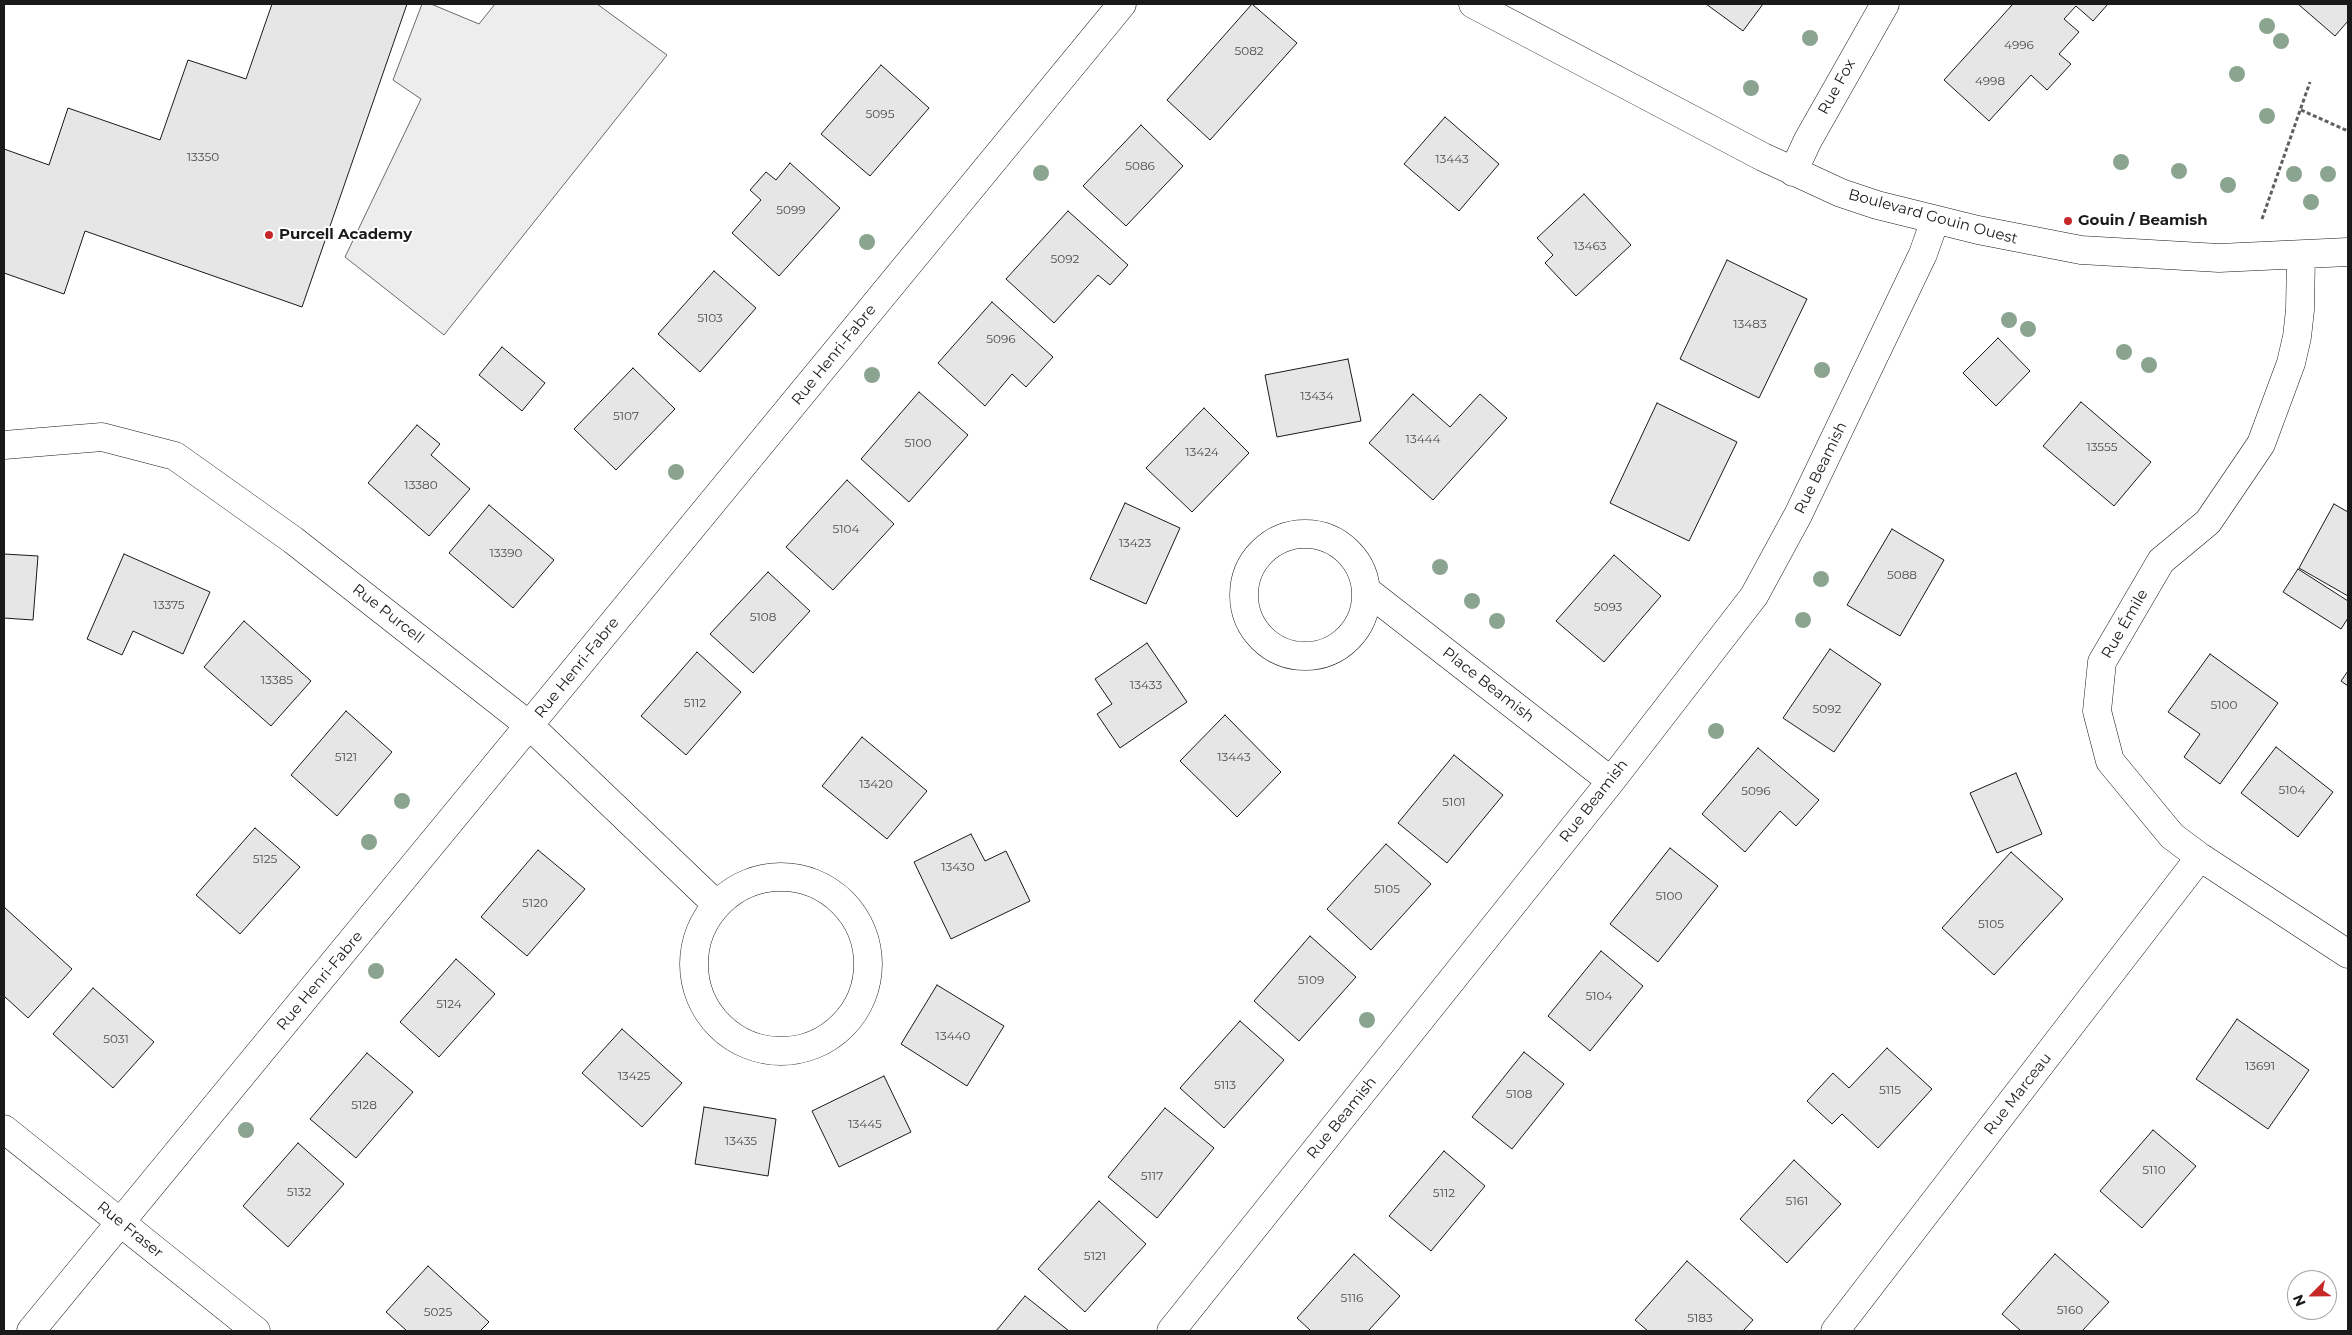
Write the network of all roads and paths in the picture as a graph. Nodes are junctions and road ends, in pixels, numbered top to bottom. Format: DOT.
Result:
graph roads {
  1 [pos="1122,4"];
  2 [pos="1473,4"];
  3 [pos="1885,4"];
  4 [pos="2310,82"];
  5 [pos="2301,110"];
  6 [pos="2348,131"];
  7 [pos="1793,172"];
  8 [pos="1935,220"];
  9 [pos="2262,220"];
  10 [pos="2348,252"];
  11 [pos="2301,255"];
  12 [pos="4,445"];
  13 [pos="1366,590"];
  14 [pos="530,726"];
  15 [pos="1611,781"];
  16 [pos="2200,857"];
  17 [pos="717,904"];
  18 [pos="2348,954"];
  19 [pos="4,1129"];
  20 [pos="121,1222"];
  21 [pos="31,1331"];
  22 [pos="256,1331"];
  23 [pos="1171,1331"];
  24 [pos="1835,1331"];
  1 -- 14 [label="street, Rue Henri-Fabre"];
  2 -- 7 [label="street, Boulevard Gouin Ouest"];
  3 -- 7 [label="street, Rue Fox"];
  4 -- 5 [label="path"];
  5 -- 6 [label="path"];
  5 -- 9 [label="path"];
  7 -- 8 [label="street, Boulevard Gouin Ouest"];
  8 -- 11 [label="street, Boulevard Gouin Ouest"];
  8 -- 15 [label="street, Rue Beamish"];
  10 -- 11 [label="street, Boulevard Gouin Ouest"];
  11 -- 16 [label="street, Rue Émile"];
  12 -- 14 [label="street, Rue Purcell"];
  13 -- 13 [label="street"];
  13 -- 15 [label="street, Place Beamish"];
  14 -- 17 [label="street, Rue Purcell"];
  14 -- 20 [label="street, Rue Henri-Fabre"];
  15 -- 23 [label="street, Rue Beamish"];
  16 -- 18 [label="street, Rue Émile"];
  16 -- 24 [label="street, Rue Marceau"];
  17 -- 17 [label="street"];
  19 -- 20 [label="street, Rue Fraser"];
  20 -- 21 [label="street, Rue Henri-Fabre"];
  20 -- 22 [label="street, Rue Fraser"];
}
